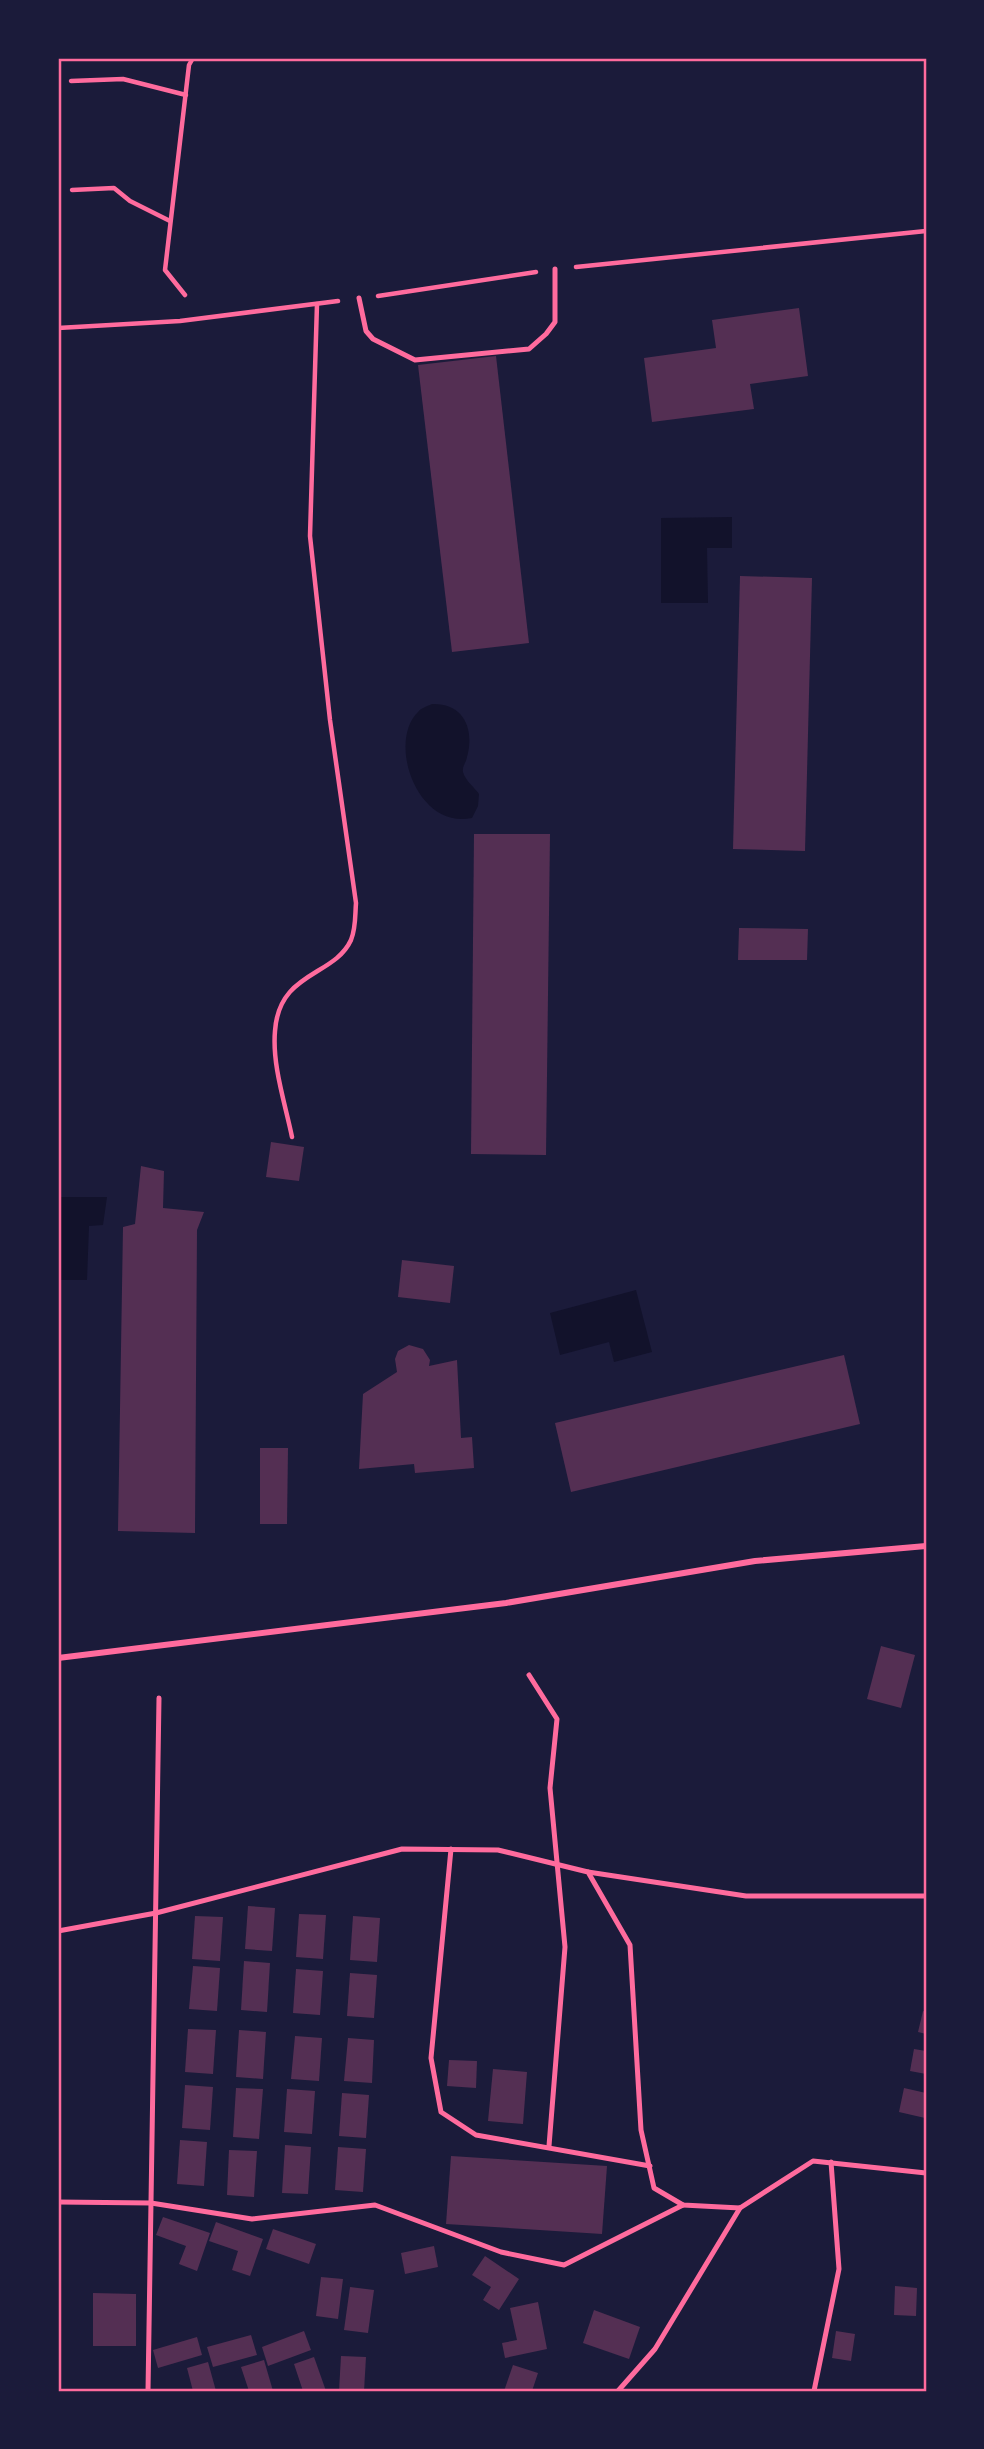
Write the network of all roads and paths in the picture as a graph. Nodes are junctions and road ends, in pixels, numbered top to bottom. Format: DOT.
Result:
graph roads {
  1 [pos="193,58"];
  2 [pos="71,81"];
  3 [pos="186,94"];
  4 [pos="72,190"];
  5 [pos="170,221"];
  6 [pos="926,231"];
  7 [pos="555,270"];
  8 [pos="185,295"];
  9 [pos="359,298"];
  10 [pos="317,304"];
  11 [pos="58,328"];
  12 [pos="292,1137"];
  13 [pos="926,1546"];
  14 [pos="58,1658"];
  15 [pos="529,1675"];
  16 [pos="159,1698"];
  17 [pos="451,1849"];
  18 [pos="556,1864"];
  19 [pos="588,1872"];
  20 [pos="926,1896"];
  21 [pos="156,1913"];
  22 [pos="58,1931"];
  23 [pos="550,2146"];
  24 [pos="831,2162"];
  25 [pos="650,2166"];
  26 [pos="926,2173"];
  27 [pos="58,2202"];
  28 [pos="151,2203"];
  29 [pos="683,2205"];
  30 [pos="740,2208"];
  31 [pos="148,2391"];
  32 [pos="618,2391"];
  33 [pos="814,2391"];
  1 -- 3 [label="path"];
  2 -- 3 [label="path"];
  3 -- 5 [label="path"];
  4 -- 5 [label="path"];
  5 -- 8 [label="path"];
  6 -- 7 [label="path"];
  7 -- 9 [label="path"];
  7 -- 9 [label="lane"];
  9 -- 10 [label="path"];
  10 -- 11 [label="path"];
  10 -- 12 [label="path"];
  13 -- 14 [label="street"];
  15 -- 18 [label="lane"];
  16 -- 21 [label="lane"];
  17 -- 18 [label="lane"];
  17 -- 21 [label="lane"];
  17 -- 23 [label="lane"];
  18 -- 19 [label="lane"];
  18 -- 23 [label="lane"];
  19 -- 20 [label="lane"];
  19 -- 25 [label="lane"];
  21 -- 22 [label="lane"];
  21 -- 28 [label="lane"];
  23 -- 25 [label="lane"];
  24 -- 26 [label="lane"];
  24 -- 30 [label="lane"];
  24 -- 33 [label="lane"];
  25 -- 29 [label="lane"];
  27 -- 28 [label="lane"];
  28 -- 29 [label="lane"];
  28 -- 31 [label="lane"];
  29 -- 30 [label="lane"];
  30 -- 32 [label="lane"];
}
